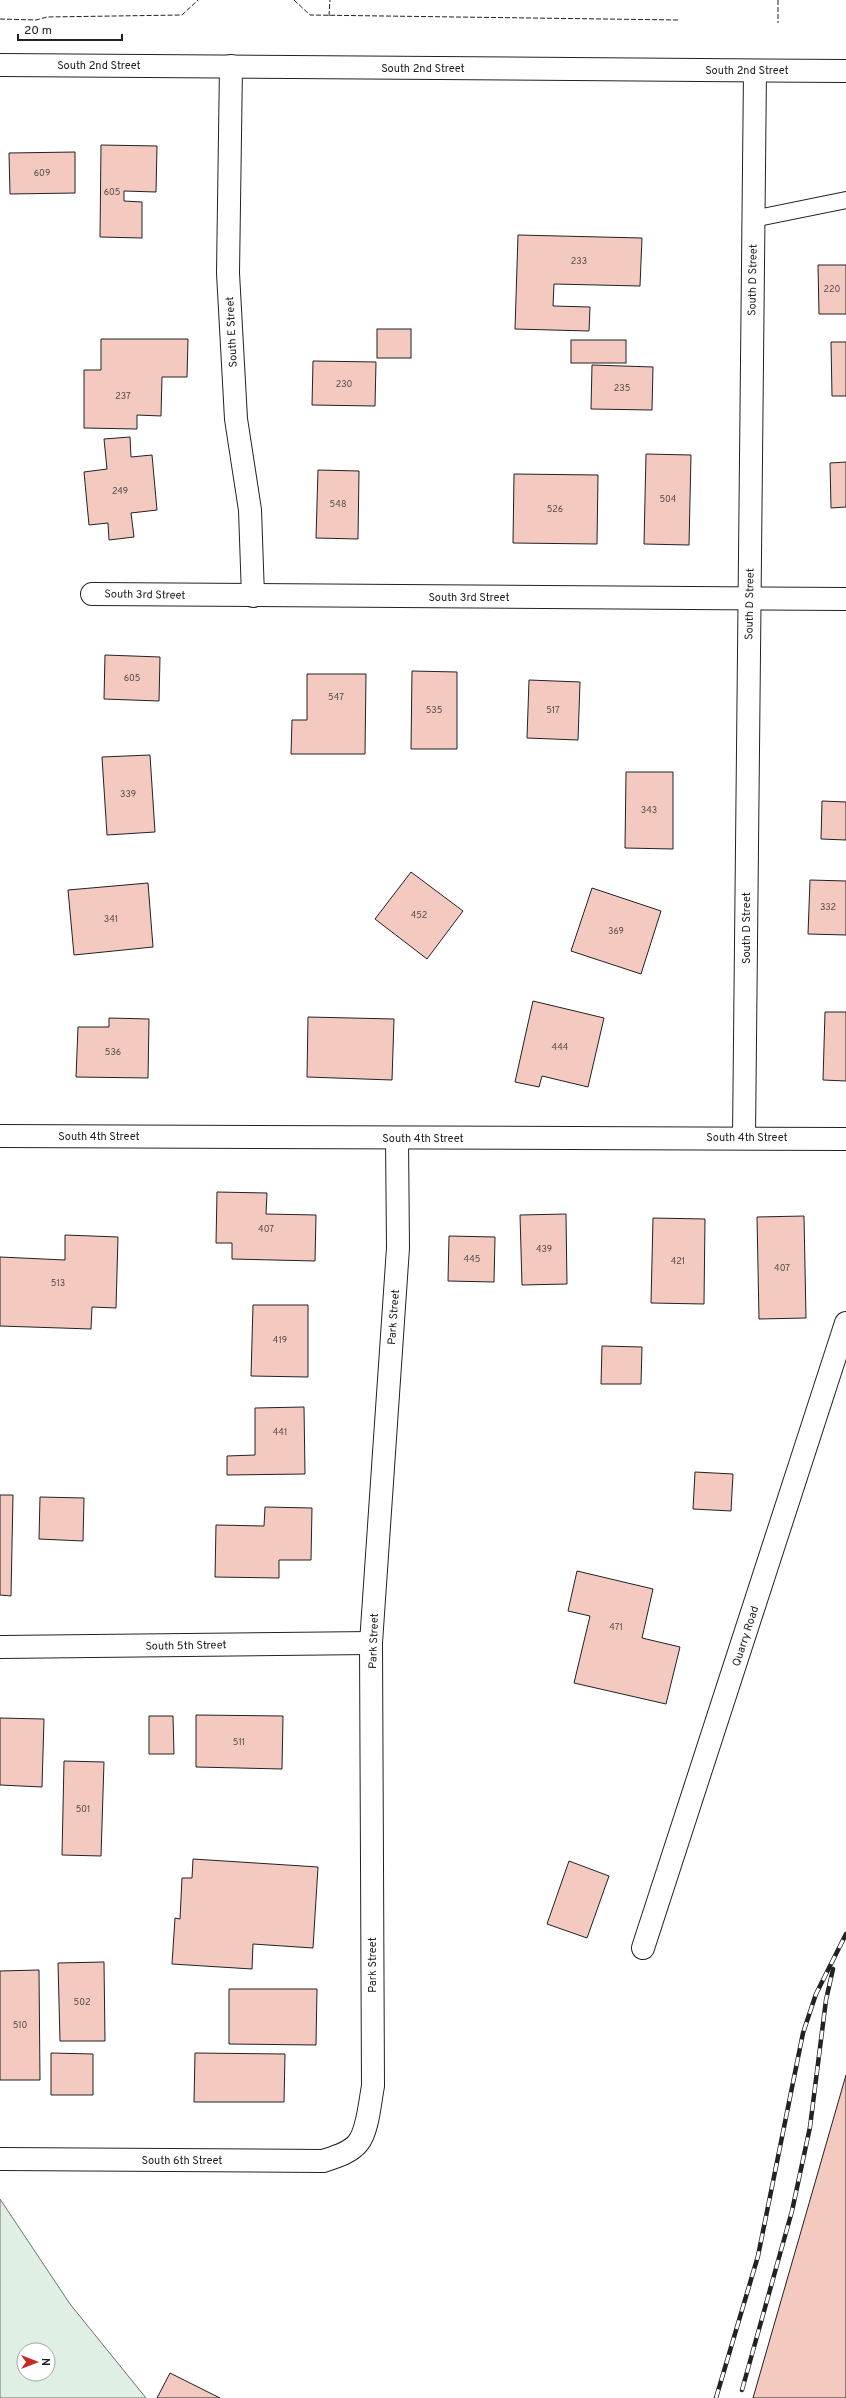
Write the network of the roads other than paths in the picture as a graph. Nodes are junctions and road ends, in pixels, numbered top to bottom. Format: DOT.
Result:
graph roads {
  1 [pos="0,65"];
  2 [pos="231,66"];
  3 [pos="755,70"];
  4 [pos="846,71"];
  5 [pos="846,200"];
  6 [pos="753,219"];
  7 [pos="92,594"];
  8 [pos="253,596"];
  9 [pos="749,598"];
  10 [pos="846,599"];
  11 [pos="0,1136"];
  12 [pos="744,1137"];
  13 [pos="397,1138"];
  14 [pos="846,1139"];
  15 [pos="846,1323"];
  16 [pos="371,1643"];
  17 [pos="0,1647"];
  18 [pos="643,1948"];
  19 [pos="359,2142"];
  20 [pos="0,2159"];
  1 -- 2 [label="street, South 2nd Street"];
  2 -- 3 [label="street, South 2nd Street"];
  2 -- 8 [label="street, South E Street"];
  3 -- 4 [label="street, South 2nd Street"];
  3 -- 6 [label="street, South D Street"];
  5 -- 6 [label="lane"];
  6 -- 9 [label="street, South D Street"];
  7 -- 8 [label="street, South 3rd Street"];
  8 -- 9 [label="street, South 3rd Street"];
  9 -- 10 [label="street, South 3rd Street"];
  9 -- 12 [label="street, South D Street"];
  11 -- 13 [label="street, South 4th Street"];
  12 -- 13 [label="street, South 4th Street"];
  12 -- 14 [label="street, South 4th Street"];
  13 -- 16 [label="street, Park Street"];
  15 -- 18 [label="street, Quarry Road"];
  16 -- 17 [label="street, South 5th Street"];
  16 -- 19 [label="street, Park Street"];
  19 -- 20 [label="street, South 6th Street"];
}
